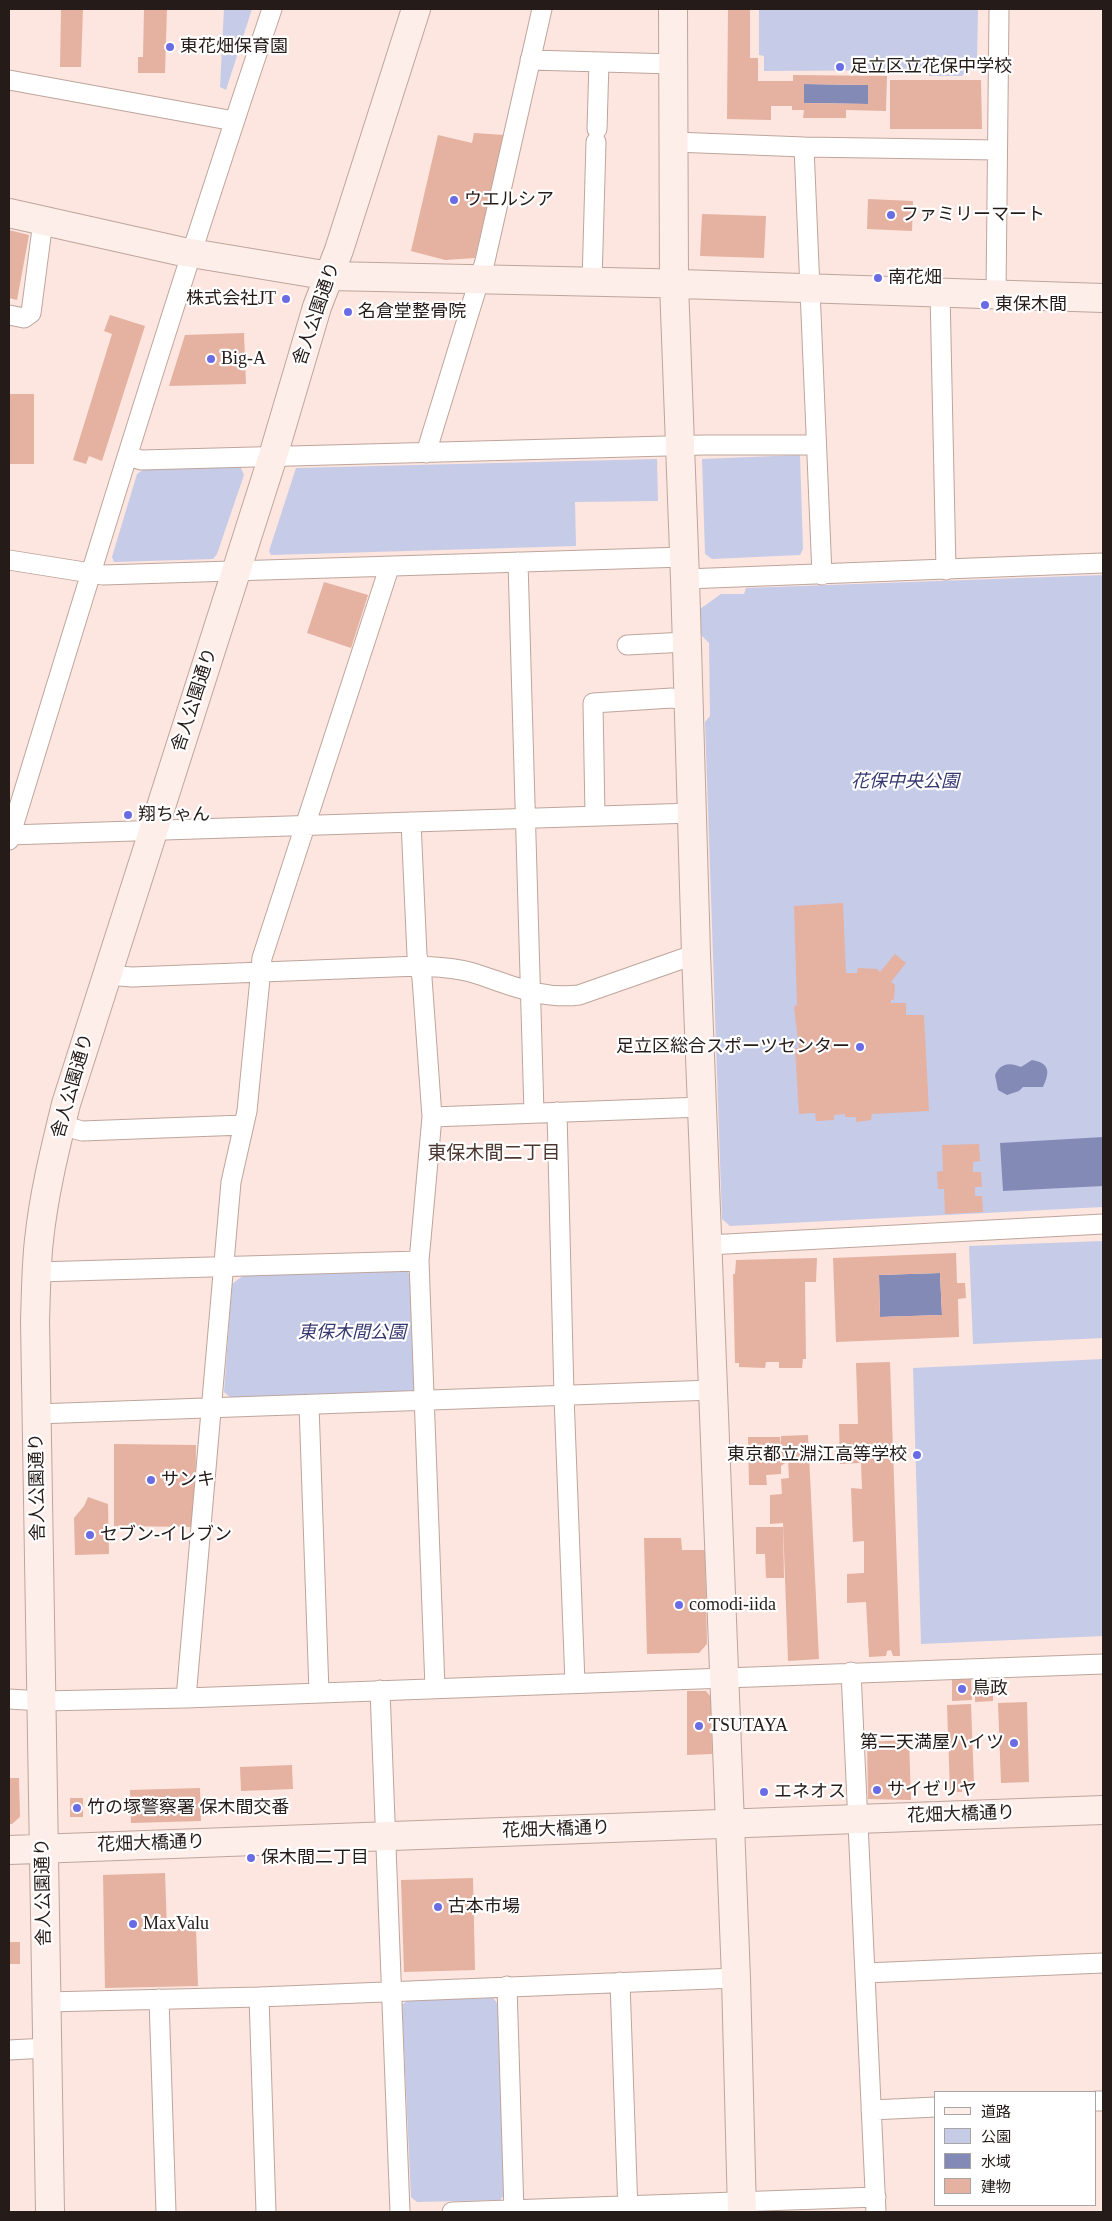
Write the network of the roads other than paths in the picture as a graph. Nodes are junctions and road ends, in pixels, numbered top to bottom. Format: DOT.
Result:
graph roads {
  1 [pos="272,9"];
  2 [pos="416,9"];
  3 [pos="542,9"];
  4 [pos="673,9"];
  5 [pos="998,9"];
  6 [pos="530,60"];
  7 [pos="599,62"];
  8 [pos="674,64"];
  9 [pos="9,80"];
  10 [pos="234,121"];
  11 [pos="674,142"];
  12 [pos="804,147"];
  13 [pos="997,150"];
  14 [pos="9,213"];
  15 [pos="43,221"];
  16 [pos="192,253"];
  17 [pos="330,276"];
  18 [pos="478,279"];
  19 [pos="592,282"];
  20 [pos="674,284"];
  21 [pos="809,288"];
  22 [pos="940,292"];
  23 [pos="996,295"];
  24 [pos="1103,298"];
  25 [pos="9,315"];
  26 [pos="816,445"];
  27 [pos="680,446"];
  28 [pos="426,453"];
  29 [pos="128,456"];
  30 [pos="273,456"];
  31 [pos="9,560"];
  32 [pos="518,562"];
  33 [pos="1103,563"];
  34 [pos="389,568"];
  35 [pos="685,568"];
  36 [pos="946,570"];
  37 [pos="91,572"];
  38 [pos="236,572"];
  39 [pos="822,575"];
  40 [pos="687,642"];
  41 [pos="628,645"];
  42 [pos="689,701"];
  43 [pos="693,813"];
  44 [pos="595,816"];
  45 [pos="525,818"];
  46 [pos="411,822"];
  47 [pos="306,825"];
  48 [pos="153,830"];
  49 [pos="9,837"];
  50 [pos="696,954"];
  51 [pos="419,966"];
  52 [pos="260,972"];
  53 [pos="107,975"];
  54 [pos="531,992"];
  55 [pos="702,1107"];
  56 [pos="557,1112"];
  57 [pos="534,1113"];
  58 [pos="432,1117"];
  59 [pos="244,1125"];
  60 [pos="61,1126"];
  61 [pos="1103,1224"];
  62 [pos="708,1245"];
  63 [pos="419,1261"];
  64 [pos="224,1266"];
  65 [pos="37,1272"];
  66 [pos="713,1390"];
  67 [pos="564,1396"];
  68 [pos="425,1401"];
  69 [pos="309,1405"];
  70 [pos="212,1408"];
  71 [pos="36,1414"];
  72 [pos="1103,1664"];
  73 [pos="851,1672"];
  74 [pos="724,1677"];
  75 [pos="575,1683"];
  76 [pos="435,1688"];
  77 [pos="380,1690"];
  78 [pos="319,1692"];
  79 [pos="186,1698"];
  80 [pos="9,1699"];
  81 [pos="42,1701"];
  82 [pos="1103,1810"];
  83 [pos="858,1818"];
  84 [pos="730,1823"];
  85 [pos="386,1836"];
  86 [pos="44,1848"];
  87 [pos="9,1850"];
  88 [pos="1103,1963"];
  89 [pos="865,1973"];
  90 [pos="736,1978"];
  91 [pos="620,1982"];
  92 [pos="507,1986"];
  93 [pos="391,1990"];
  94 [pos="259,1997"];
  95 [pos="158,1999"];
  96 [pos="46,2002"];
  97 [pos="47,2048"];
  98 [pos="9,2050"];
  99 [pos="934,2107"];
  100 [pos="871,2110"];
  101 [pos="876,2205"];
  102 [pos="742,2207"];
  103 [pos="628,2209"];
  104 [pos="514,2211"];
  105 [pos="50,2212"];
  106 [pos="166,2212"];
  107 [pos="266,2212"];
  108 [pos="400,2212"];
  109 [pos="452,2212"];
  1 -- 10 [label="street"];
  2 -- 17 [label="street, 舎人公園通り"];
  3 -- 6 [label="street"];
  4 -- 8 [label="street"];
  5 -- 13 [label="street"];
  6 -- 7 [label="street"];
  6 -- 18 [label="street"];
  7 -- 8 [label="street"];
  7 -- 19 [label="street"];
  8 -- 11 [label="street"];
  9 -- 10 [label="street"];
  10 -- 16 [label="street"];
  11 -- 12 [label="street"];
  11 -- 20 [label="street"];
  12 -- 13 [label="street"];
  12 -- 21 [label="street"];
  13 -- 23 [label="street"];
  14 -- 15 [label="street"];
  15 -- 16 [label="street"];
  15 -- 25 [label="street"];
  16 -- 17 [label="street"];
  16 -- 29 [label="street"];
  17 -- 18 [label="street"];
  17 -- 30 [label="street, 舎人公園通り"];
  18 -- 19 [label="street"];
  18 -- 28 [label="street"];
  19 -- 20 [label="street"];
  20 -- 21 [label="street"];
  20 -- 27 [label="street"];
  21 -- 22 [label="street"];
  21 -- 26 [label="street"];
  22 -- 23 [label="street"];
  22 -- 36 [label="street"];
  23 -- 24 [label="street"];
  26 -- 27 [label="street"];
  26 -- 39 [label="street"];
  27 -- 28 [label="street"];
  27 -- 35 [label="street"];
  28 -- 30 [label="street"];
  29 -- 30 [label="street"];
  29 -- 37 [label="street"];
  30 -- 38 [label="street, 舎人公園通り"];
  31 -- 37 [label="street"];
  32 -- 34 [label="street"];
  32 -- 35 [label="street"];
  32 -- 45 [label="street"];
  33 -- 36 [label="street"];
  34 -- 38 [label="street"];
  34 -- 47 [label="street"];
  35 -- 39 [label="street"];
  35 -- 40 [label="street"];
  36 -- 39 [label="street"];
  37 -- 38 [label="street"];
  37 -- 49 [label="street"];
  38 -- 48 [label="street, 舎人公園通り"];
  40 -- 41 [label="street"];
  40 -- 42 [label="street"];
  42 -- 43 [label="street"];
  42 -- 44 [label="street"];
  43 -- 44 [label="street"];
  43 -- 50 [label="street"];
  44 -- 45 [label="street"];
  45 -- 46 [label="street"];
  45 -- 54 [label="street"];
  46 -- 47 [label="street"];
  46 -- 51 [label="street"];
  47 -- 48 [label="street"];
  47 -- 52 [label="street"];
  48 -- 49 [label="street"];
  48 -- 53 [label="street, 舎人公園通り"];
  50 -- 54 [label="street"];
  50 -- 55 [label="street"];
  51 -- 52 [label="street"];
  51 -- 54 [label="street"];
  51 -- 58 [label="street"];
  52 -- 53 [label="street"];
  52 -- 59 [label="street"];
  53 -- 60 [label="street, 舎人公園通り"];
  54 -- 57 [label="street"];
  55 -- 56 [label="street"];
  55 -- 62 [label="street"];
  56 -- 57 [label="street"];
  56 -- 67 [label="street"];
  57 -- 58 [label="street"];
  58 -- 63 [label="street"];
  59 -- 60 [label="street"];
  59 -- 64 [label="street"];
  60 -- 65 [label="street, 舎人公園通り"];
  61 -- 62 [label="street"];
  62 -- 66 [label="street"];
  63 -- 64 [label="street"];
  63 -- 68 [label="street"];
  64 -- 65 [label="street"];
  64 -- 70 [label="street"];
  65 -- 71 [label="street, 舎人公園通り"];
  66 -- 67 [label="street"];
  66 -- 74 [label="street"];
  67 -- 68 [label="street"];
  67 -- 75 [label="street"];
  68 -- 69 [label="street"];
  68 -- 76 [label="street"];
  69 -- 70 [label="street"];
  69 -- 78 [label="street"];
  70 -- 71 [label="street"];
  70 -- 79 [label="street"];
  71 -- 81 [label="street, 舎人公園通り"];
  72 -- 73 [label="street"];
  73 -- 74 [label="street"];
  73 -- 83 [label="street"];
  74 -- 75 [label="street"];
  74 -- 84 [label="street"];
  75 -- 76 [label="street"];
  76 -- 77 [label="street"];
  77 -- 78 [label="street"];
  77 -- 85 [label="street"];
  78 -- 79 [label="street"];
  79 -- 81 [label="street"];
  80 -- 81 [label="street"];
  81 -- 86 [label="street, 舎人公園通り"];
  82 -- 83 [label="street, 花畑大橋通り"];
  83 -- 84 [label="street, 花畑大橋通り"];
  83 -- 89 [label="street"];
  84 -- 85 [label="street, 花畑大橋通り"];
  84 -- 90 [label="street"];
  85 -- 86 [label="street, 花畑大橋通り"];
  85 -- 93 [label="street"];
  86 -- 87 [label="street, 花畑大橋通り"];
  86 -- 96 [label="street, 舎人公園通り"];
  88 -- 89 [label="street"];
  89 -- 100 [label="street"];
  90 -- 91 [label="street"];
  90 -- 102 [label="street"];
  91 -- 92 [label="street"];
  91 -- 103 [label="street"];
  92 -- 93 [label="street"];
  92 -- 104 [label="street"];
  93 -- 94 [label="street"];
  93 -- 108 [label="street"];
  94 -- 95 [label="street"];
  94 -- 107 [label="street"];
  95 -- 96 [label="street"];
  95 -- 106 [label="street"];
  96 -- 97 [label="street, 舎人公園通り"];
  97 -- 98 [label="street"];
  97 -- 105 [label="street, 舎人公園通り"];
  99 -- 100 [label="street"];
  100 -- 101 [label="street"];
  101 -- 102 [label="street"];
  102 -- 103 [label="street"];
  103 -- 104 [label="street"];
  104 -- 109 [label="street"];
}
